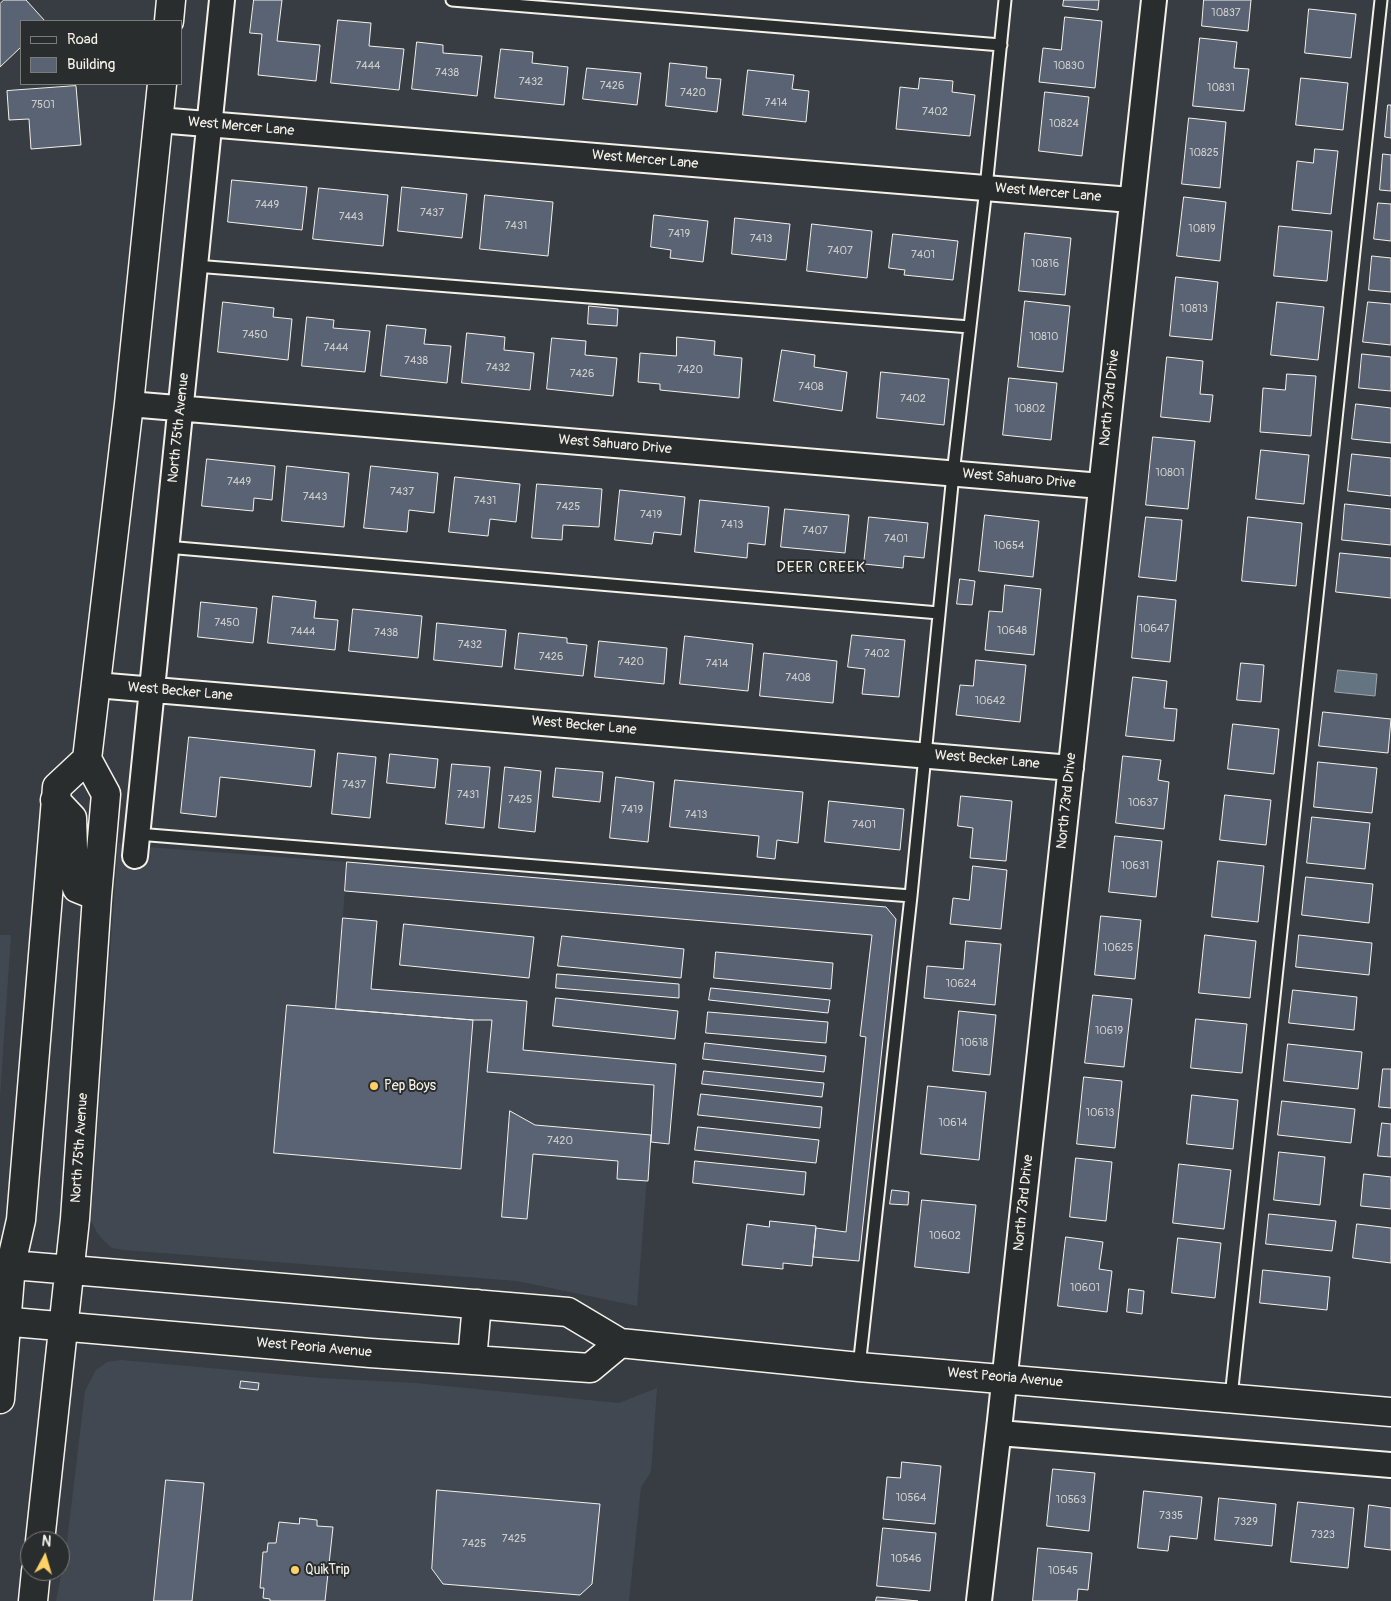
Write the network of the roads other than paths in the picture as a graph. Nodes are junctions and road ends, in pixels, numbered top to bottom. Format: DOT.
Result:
graph roads {
  1 [pos="171,0"];
  2 [pos="222,0"];
  3 [pos="452,0"];
  4 [pos="1005,0"];
  5 [pos="1154,0"];
  6 [pos="1381,0"];
  7 [pos="169,20"];
  8 [pos="1001,45"];
  9 [pos="162,85"];
  10 [pos="158,120"];
  11 [pos="210,124"];
  12 [pos="986,188"];
  13 [pos="1131,200"];
  14 [pos="195,266"];
  15 [pos="970,327"];
  16 [pos="129,404"];
  17 [pos="180,409"];
  18 [pos="953,474"];
  19 [pos="1101,486"];
  20 [pos="166,547"];
  21 [pos="939,613"];
  22 [pos="96,685"];
  23 [pos="152,689"];
  24 [pos="925,755"];
  25 [pos="87,759"];
  26 [pos="1071,768"];
  27 [pos="55,800"];
  28 [pos="136,845"];
  29 [pos="97,896"];
  30 [pos="911,896"];
  31 [pos="5,1264"];
  32 [pos="70,1269"];
  33 [pos="477,1304"];
  34 [pos="3,1322"];
  35 [pos="64,1327"];
  36 [pos="620,1343"];
  37 [pos="472,1360"];
  38 [pos="860,1367"];
  39 [pos="1004,1378"];
  40 [pos="1231,1397"];
  41 [pos="0,1399"];
  42 [pos="1391,1412"];
  43 [pos="999,1432"];
  44 [pos="1391,1465"];
  45 [pos="41,1531"];
  46 [pos="35,1581"];
  47 [pos="33,1601"];
  48 [pos="979,1601"];
  1 -- 7 [label="main road"];
  2 -- 11 [label="street, North 75th Avenue"];
  3 -- 8 [label="lane"];
  4 -- 8 [label="lane"];
  5 -- 13 [label="street, North 73rd Drive"];
  6 -- 40 [label="lane"];
  8 -- 12 [label="lane"];
  9 -- 10 [label="main road"];
  10 -- 11 [label="street, West Mercer Lane"];
  10 -- 16 [label="main road"];
  11 -- 12 [label="street, West Mercer Lane"];
  11 -- 14 [label="street, North 75th Avenue"];
  12 -- 13 [label="street, West Mercer Lane"];
  12 -- 15 [label="lane"];
  13 -- 19 [label="street, North 73rd Drive"];
  14 -- 15 [label="lane"];
  14 -- 17 [label="street, North 75th Avenue"];
  15 -- 18 [label="lane"];
  16 -- 17 [label="street, West Sahuaro Drive"];
  16 -- 22 [label="main road"];
  17 -- 18 [label="street, West Sahuaro Drive"];
  17 -- 20 [label="street, North 75th Avenue"];
  18 -- 19 [label="street, West Sahuaro Drive"];
  18 -- 21 [label="lane"];
  19 -- 26 [label="street, North 73rd Drive"];
  20 -- 21 [label="lane"];
  20 -- 23 [label="street, North 75th Avenue"];
  21 -- 24 [label="lane"];
  22 -- 23 [label="street, West Becker Lane"];
  22 -- 25 [label="main road"];
  23 -- 24 [label="street, West Becker Lane"];
  23 -- 28 [label="street, North 75th Avenue"];
  24 -- 26 [label="street, West Becker Lane"];
  24 -- 30 [label="lane"];
  25 -- 27 [label="main road"];
  25 -- 29 [label="main road, North 75th Avenue"];
  26 -- 39 [label="street, North 73rd Drive"];
  27 -- 29 [label="main road"];
  27 -- 31 [label="main road"];
  28 -- 30 [label="lane"];
  29 -- 32 [label="main road, North 75th Avenue"];
  30 -- 38 [label="lane"];
  31 -- 32 [label="main road, West Peoria Avenue"];
  31 -- 34 [label="main road"];
  32 -- 33 [label="main road, West Peoria Avenue"];
  32 -- 35 [label="main road, North 75th Avenue"];
  33 -- 36 [label="main road, West Peoria Avenue"];
  33 -- 37 [label="main road"];
  34 -- 35 [label="main road, West Peoria Avenue"];
  34 -- 41 [label="main road"];
  35 -- 37 [label="main road, West Peoria Avenue"];
  35 -- 45 [label="main road, North 75th Avenue"];
  36 -- 37 [label="main road, West Peoria Avenue"];
  36 -- 38 [label="main road, West Peoria Avenue"];
  38 -- 39 [label="main road, West Peoria Avenue"];
  39 -- 40 [label="main road, West Peoria Avenue"];
  39 -- 43 [label="street, North 73rd Drive"];
  40 -- 42 [label="main road, West Peoria Avenue"];
  43 -- 44 [label="street"];
  43 -- 48 [label="street, North 73rd Drive"];
  46 -- 47 [label="main road"];
}
